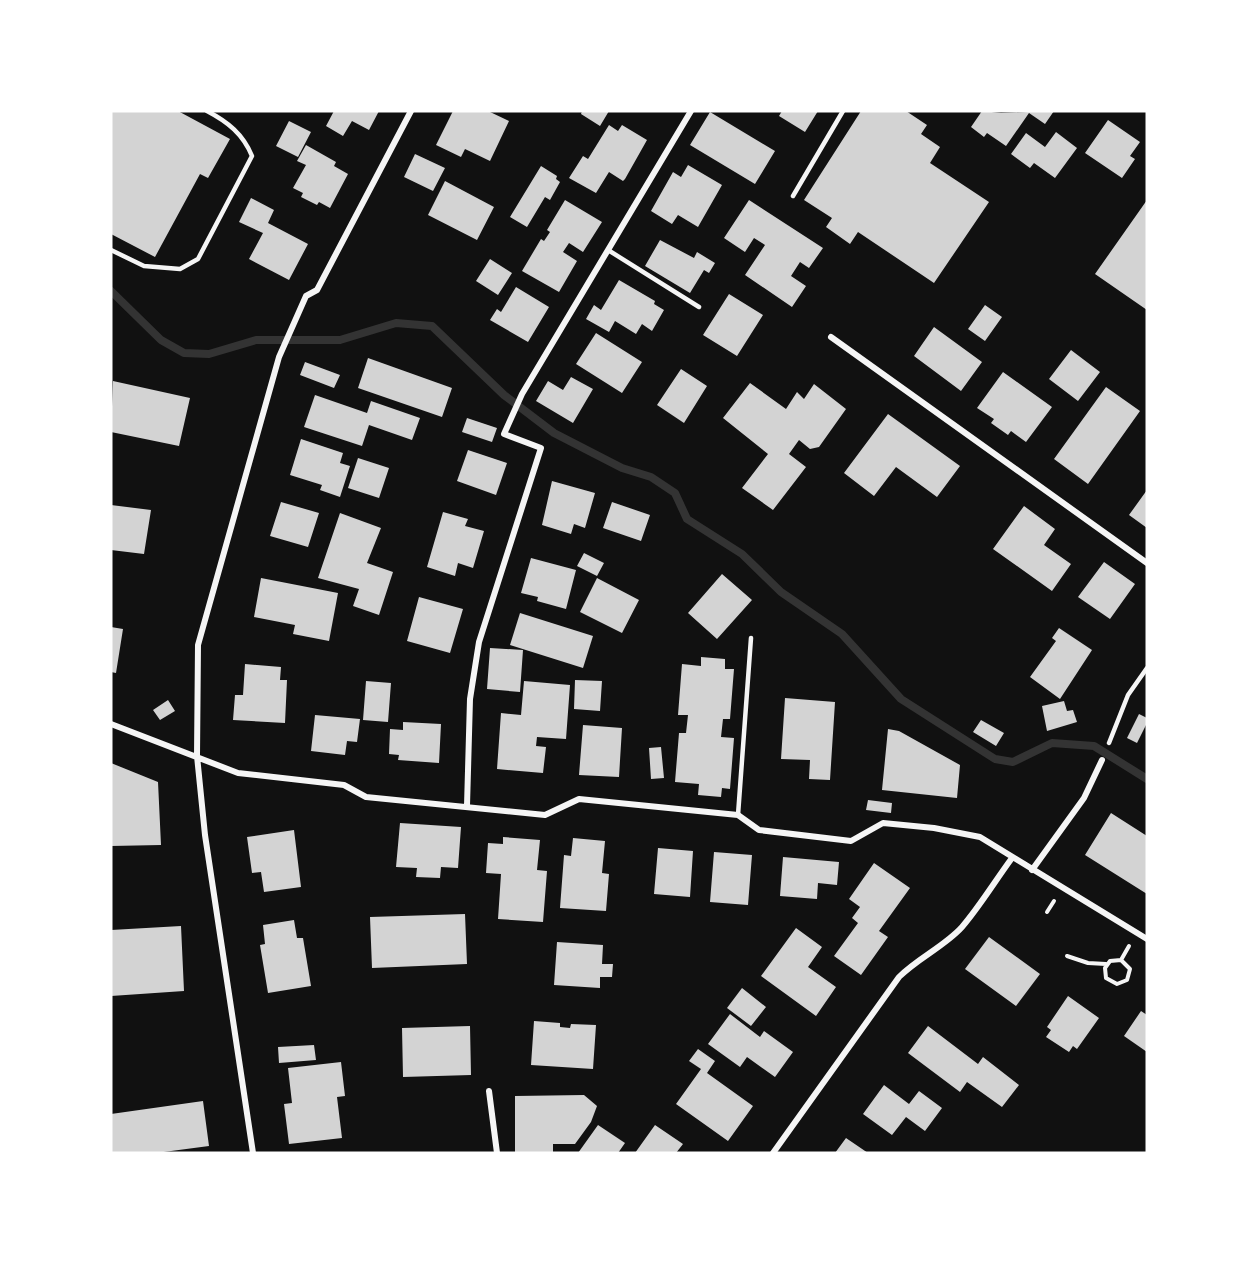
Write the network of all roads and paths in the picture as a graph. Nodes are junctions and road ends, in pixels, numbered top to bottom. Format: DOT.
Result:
graph roads {
  1 [pos="207,111"];
  2 [pos="411,111"];
  3 [pos="691,111"];
  4 [pos="843,111"];
  5 [pos="792,195"];
  6 [pos="111,250"];
  7 [pos="608,250"];
  8 [pos="699,307"];
  9 [pos="831,337"];
  10 [pos="1147,563"];
  11 [pos="751,638"];
  12 [pos="1147,668"];
  13 [pos="111,724"];
  14 [pos="1109,743"];
  15 [pos="197,756"];
  16 [pos="1102,760"];
  17 [pos="467,806"];
  18 [pos="738,815"];
  19 [pos="1012,858"];
  20 [pos="1032,870"];
  21 [pos="1137,933"];
  22 [pos="1147,939"];
  23 [pos="1067,956"];
  24 [pos="1121,960"];
  25 [pos="1107,964"];
  26 [pos="489,1090"];
  27 [pos="253,1153"];
  28 [pos="497,1153"];
  29 [pos="773,1153"];
  1 -- 6 [label="lane"];
  2 -- 15 [label="street"];
  3 -- 7 [label="street"];
  4 -- 5 [label="lane"];
  7 -- 8 [label="lane"];
  7 -- 17 [label="street"];
  9 -- 10 [label="street"];
  11 -- 18 [label="lane"];
  12 -- 14 [label="lane"];
  13 -- 15 [label="street"];
  15 -- 17 [label="street"];
  15 -- 27 [label="street"];
  16 -- 20 [label="street"];
  17 -- 18 [label="street"];
  18 -- 19 [label="street"];
  19 -- 20 [label="street"];
  19 -- 29 [label="street"];
  20 -- 21 [label="street"];
  21 -- 22 [label="street"];
  21 -- 24 [label="path"];
  23 -- 25 [label="path"];
  24 -- 25 [label="path"];
  24 -- 25 [label="path"];
  26 -- 28 [label="street"];
}
